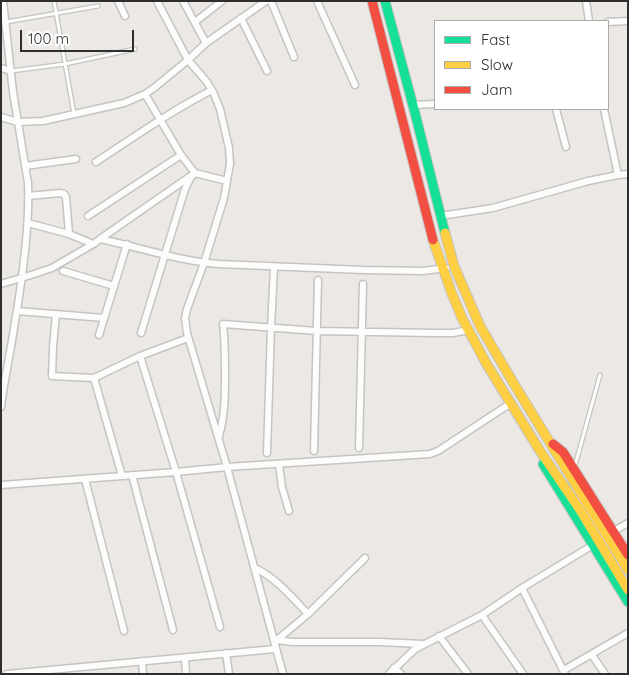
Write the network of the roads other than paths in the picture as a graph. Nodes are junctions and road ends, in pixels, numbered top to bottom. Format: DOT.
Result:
graph roads {
  1 [pos="4,1"];
  2 [pos="54,1"];
  3 [pos="118,1"];
  4 [pos="157,1"];
  5 [pos="183,1"];
  6 [pos="222,1"];
  7 [pos="266,1"];
  8 [pos="271,1"];
  9 [pos="318,1"];
  10 [pos="372,1"];
  11 [pos="385,1"];
  12 [pos="586,1"];
  13 [pos="98,6"];
  14 [pos="56,14"];
  15 [pos="125,16"];
  16 [pos="242,18"];
  17 [pos="589,20"];
  18 [pos="4,21"];
  19 [pos="628,21"];
  20 [pos="195,22"];
  21 [pos="609,22"];
  22 [pos="206,43"];
  23 [pos="135,49"];
  24 [pos="294,57"];
  25 [pos="188,60"];
  26 [pos="65,64"];
  27 [pos="1,68"];
  28 [pos="11,71"];
  29 [pos="267,71"];
  30 [pos="355,85"];
  31 [pos="212,90"];
  32 [pos="145,94"];
  33 [pos="434,104"];
  34 [pos="412,105"];
  35 [pos="556,110"];
  36 [pos="604,110"];
  37 [pos="74,115"];
  38 [pos="1,117"];
  39 [pos="160,120"];
  40 [pos="18,122"];
  41 [pos="566,147"];
  42 [pos="180,155"];
  43 [pos="76,159"];
  44 [pos="96,162"];
  45 [pos="25,166"];
  46 [pos="195,173"];
  47 [pos="628,174"];
  48 [pos="618,175"];
  49 [pos="227,181"];
  50 [pos="28,196"];
  51 [pos="88,216"];
  52 [pos="440,216"];
  53 [pos="28,223"];
  54 [pos="69,234"];
  55 [pos="100,239"];
  56 [pos="93,244"];
  57 [pos="127,244"];
  58 [pos="166,254"];
  59 [pos="204,263"];
  60 [pos="454,266"];
  61 [pos="274,267"];
  62 [pos="443,269"];
  63 [pos="63,271"];
  64 [pos="21,278"];
  65 [pos="318,280"];
  66 [pos="1,284"];
  67 [pos="363,284"];
  68 [pos="114,286"];
  69 [pos="17,311"];
  70 [pos="56,314"];
  71 [pos="104,318"];
  72 [pos="271,328"];
  73 [pos="468,330"];
  74 [pos="317,331"];
  75 [pos="363,332"];
  76 [pos="142,334"];
  77 [pos="99,335"];
  78 [pos="188,338"];
  79 [pos="140,356"];
  80 [pos="600,375"];
  81 [pos="94,378"];
  82 [pos="3,381"];
  83 [pos="511,403"];
  84 [pos="1,408"];
  85 [pos="218,437"];
  86 [pos="359,448"];
  87 [pos="314,451"];
  88 [pos="540,451"];
  89 [pos="266,453"];
  90 [pos="279,464"];
  91 [pos="227,467"];
  92 [pos="570,469"];
  93 [pos="176,472"];
  94 [pos="132,475"];
  95 [pos="122,476"];
  96 [pos="84,479"];
  97 [pos="1,485"];
  98 [pos="289,511"];
  99 [pos="628,523"];
  100 [pos="614,531"];
  101 [pos="593,545"];
  102 [pos="628,554"];
  103 [pos="365,558"];
  104 [pos="255,568"];
  105 [pos="628,570"];
  106 [pos="522,588"];
  107 [pos="628,590"];
  108 [pos="628,602"];
  109 [pos="308,614"];
  110 [pos="482,614"];
  111 [pos="220,627"];
  112 [pos="173,630"];
  113 [pos="124,631"];
  114 [pos="628,633"];
  115 [pos="439,636"];
  116 [pos="276,643"];
  117 [pos="424,644"];
  118 [pos="226,653"];
  119 [pos="592,655"];
  120 [pos="185,658"];
  121 [pos="142,661"];
  122 [pos="96,666"];
  123 [pos="394,668"];
  124 [pos="565,672"];
  125 [pos="7,674"];
  126 [pos="96,674"];
  127 [pos="143,674"];
  128 [pos="186,674"];
  129 [pos="229,674"];
  130 [pos="283,674"];
  131 [pos="389,674"];
  132 [pos="401,674"];
  133 [pos="468,674"];
  134 [pos="523,674"];
  135 [pos="605,674"];
  1 -- 18 [label="street"];
  2 -- 14 [label="lane"];
  3 -- 15 [label="street"];
  4 -- 25 [label="street"];
  5 -- 20 [label="street"];
  6 -- 20 [label="street"];
  7 -- 16 [label="street"];
  8 -- 24 [label="street"];
  9 -- 30 [label="street"];
  10 -- 62 [label="main road"];
  11 -- 34 [label="main road"];
  12 -- 17 [label="street"];
  13 -- 14 [label="lane"];
  14 -- 18 [label="lane"];
  14 -- 26 [label="lane"];
  16 -- 22 [label="street"];
  16 -- 29 [label="street"];
  18 -- 28 [label="street"];
  19 -- 21 [label="street"];
  20 -- 22 [label="street"];
  22 -- 25 [label="street"];
  23 -- 26 [label="lane"];
  25 -- 31 [label="street"];
  25 -- 32 [label="street"];
  26 -- 28 [label="lane"];
  26 -- 37 [label="lane"];
  27 -- 28 [label="street"];
  28 -- 40 [label="street"];
  31 -- 39 [label="street"];
  31 -- 49 [label="street"];
  32 -- 37 [label="street"];
  32 -- 39 [label="street"];
  33 -- 34 [label="street"];
  34 -- 52 [label="main road"];
  35 -- 41 [label="street"];
  36 -- 48 [label="street"];
  37 -- 40 [label="street"];
  38 -- 40 [label="street"];
  39 -- 42 [label="street"];
  39 -- 44 [label="street"];
  40 -- 45 [label="street"];
  42 -- 46 [label="street"];
  42 -- 51 [label="street"];
  43 -- 45 [label="street"];
  45 -- 50 [label="street"];
  46 -- 49 [label="street"];
  46 -- 55 [label="street"];
  46 -- 58 [label="street"];
  47 -- 48 [label="street"];
  48 -- 52 [label="street"];
  49 -- 59 [label="street"];
  50 -- 53 [label="street"];
  50 -- 54 [label="street"];
  52 -- 60 [label="main road"];
  53 -- 54 [label="street"];
  53 -- 64 [label="street"];
  54 -- 56 [label="street"];
  55 -- 56 [label="street"];
  55 -- 57 [label="street"];
  56 -- 64 [label="street"];
  57 -- 58 [label="street"];
  57 -- 68 [label="street"];
  58 -- 59 [label="street"];
  58 -- 76 [label="street"];
  59 -- 61 [label="street"];
  59 -- 78 [label="street"];
  60 -- 62 [label="street"];
  60 -- 92 [label="main road"];
  61 -- 62 [label="street"];
  61 -- 72 [label="street"];
  62 -- 73 [label="main road"];
  63 -- 68 [label="street"];
  64 -- 66 [label="street"];
  64 -- 69 [label="street"];
  65 -- 74 [label="street"];
  67 -- 75 [label="street"];
  68 -- 71 [label="street"];
  69 -- 70 [label="street"];
  69 -- 82 [label="street"];
  70 -- 71 [label="street"];
  70 -- 81 [label="street"];
  71 -- 77 [label="street"];
  72 -- 74 [label="street"];
  72 -- 85 [label="street"];
  72 -- 89 [label="street"];
  73 -- 75 [label="street"];
  73 -- 83 [label="main road"];
  74 -- 75 [label="street"];
  74 -- 87 [label="street"];
  75 -- 86 [label="street"];
  78 -- 79 [label="street"];
  78 -- 85 [label="street"];
  79 -- 81 [label="street"];
  79 -- 93 [label="street"];
  80 -- 92 [label="lane"];
  81 -- 95 [label="street"];
  82 -- 84 [label="street"];
  83 -- 88 [label="main road"];
  83 -- 90 [label="street"];
  85 -- 91 [label="street"];
  88 -- 101 [label="main road"];
  88 -- 107 [label="main road"];
  90 -- 91 [label="street"];
  90 -- 98 [label="street"];
  91 -- 93 [label="street"];
  91 -- 104 [label="street"];
  92 -- 100 [label="main road"];
  92 -- 105 [label="main road"];
  93 -- 94 [label="street"];
  93 -- 111 [label="street"];
  94 -- 95 [label="street"];
  94 -- 112 [label="street"];
  95 -- 96 [label="street"];
  96 -- 97 [label="street"];
  96 -- 113 [label="street"];
  99 -- 100 [label="street"];
  100 -- 102 [label="main road"];
  101 -- 106 [label="street"];
  101 -- 108 [label="main road"];
  103 -- 109 [label="street"];
  104 -- 109 [label="street"];
  104 -- 116 [label="street"];
  106 -- 110 [label="street"];
  106 -- 124 [label="street"];
  109 -- 116 [label="street"];
  110 -- 115 [label="street"];
  110 -- 134 [label="street"];
  114 -- 119 [label="street"];
  115 -- 117 [label="street"];
  115 -- 133 [label="street"];
  116 -- 117 [label="street"];
  116 -- 118 [label="street"];
  116 -- 130 [label="street"];
  117 -- 123 [label="street"];
  118 -- 120 [label="street"];
  118 -- 129 [label="street"];
  119 -- 124 [label="street"];
  119 -- 135 [label="street"];
  120 -- 121 [label="street"];
  120 -- 128 [label="street"];
  121 -- 122 [label="street"];
  121 -- 127 [label="street"];
  122 -- 125 [label="street"];
  122 -- 126 [label="street"];
  123 -- 131 [label="street"];
  123 -- 132 [label="street"];
}
